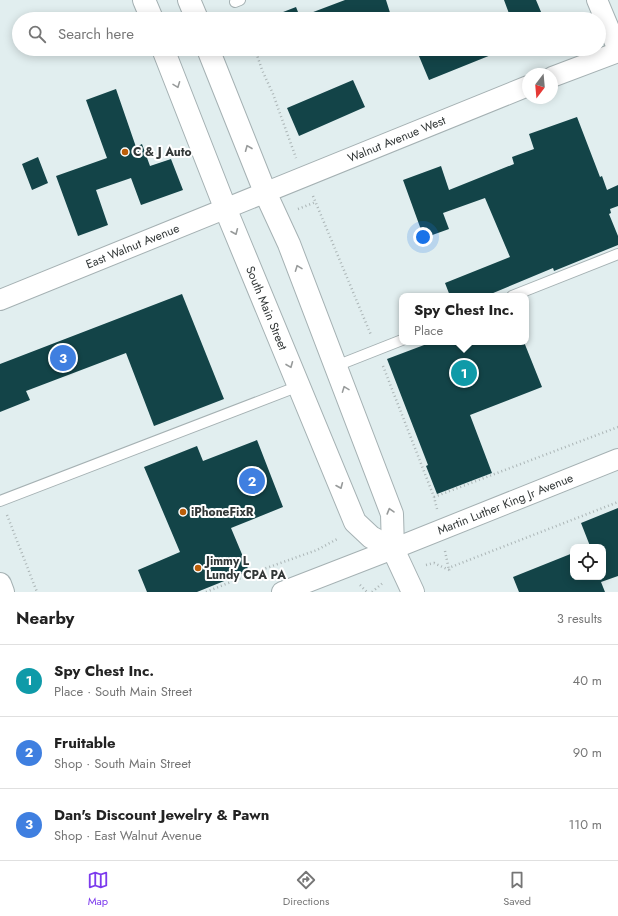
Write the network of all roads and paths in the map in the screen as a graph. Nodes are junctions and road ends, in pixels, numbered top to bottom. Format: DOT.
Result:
graph roads {
  1 [pos="144,0"];
  2 [pos="189,0"];
  3 [pos="598,0"];
  4 [pos="149,12"];
  5 [pos="194,12"];
  6 [pos="603,12"];
  7 [pos="606,20"];
  8 [pos="618,51"];
  9 [pos="166,56"];
  10 [pos="211,56"];
  11 [pos="257,56"];
  12 [pos="605,56"];
  13 [pos="606,56"];
  14 [pos="558,75"];
  15 [pos="522,88"];
  16 [pos="303,176"];
  17 [pos="265,192"];
  18 [pos="226,210"];
  19 [pos="618,254"];
  20 [pos="520,293"];
  21 [pos="0,300"];
  22 [pos="399,341"];
  23 [pos="377,350"];
  24 [pos="336,366"];
  25 [pos="299,386"];
  26 [pos="618,427"];
  27 [pos="618,459"];
  28 [pos="434,497"];
  29 [pos="1,501"];
  30 [pos="618,502"];
  31 [pos="441,530"];
  32 [pos="339,538"];
  33 [pos="394,549"];
  34 [pos="0,584"];
  35 [pos="3,592"];
  36 [pos="37,592"];
  37 [pos="206,592"];
  38 [pos="282,592"];
  39 [pos="413,592"];
  1 -- 4 [label="street"];
  2 -- 5 [label="street"];
  3 -- 6 [label="street"];
  7 -- 8 [label="street"];
  8 -- 13 [label="street"];
  9 -- 18 [label="street, South Main Street, one-way"];
  17 -- 10 [label="street, one-way"];
  11 -- 16 [label="path"];
  12 -- 14 [label="street"];
  15 -- 16 [label="street, Walnut Avenue West"];
  16 -- 17 [label="street, Walnut Avenue West"];
  16 -- 23 [label="path"];
  17 -- 18 [label="street, East Walnut Avenue"];
  24 -- 17 [label="street, one-way"];
  18 -- 21 [label="street, East Walnut Avenue"];
  18 -- 25 [label="street, South Main Street, one-way"];
  19 -- 20 [label="lane"];
  22 -- 23 [label="lane"];
  23 -- 24 [label="lane"];
  23 -- 28 [label="path"];
  33 -- 24 [label="street, one-way"];
  25 -- 29 [label="lane"];
  25 -- 33 [label="street, South Main Street, one-way"];
  26 -- 28 [label="path"];
  27 -- 31 [label="street, Martin Luther King Jr Avenue"];
  28 -- 31 [label="path"];
  29 -- 36 [label="path"];
  30 -- 31 [label="path"];
  31 -- 33 [label="street, Martin Luther King Jr Avenue"];
  32 -- 37 [label="path"];
  33 -- 38 [label="street, Martin Luther King Jr Avenue"];
  33 -- 39 [label="street"];
  34 -- 35 [label="street"];
}
